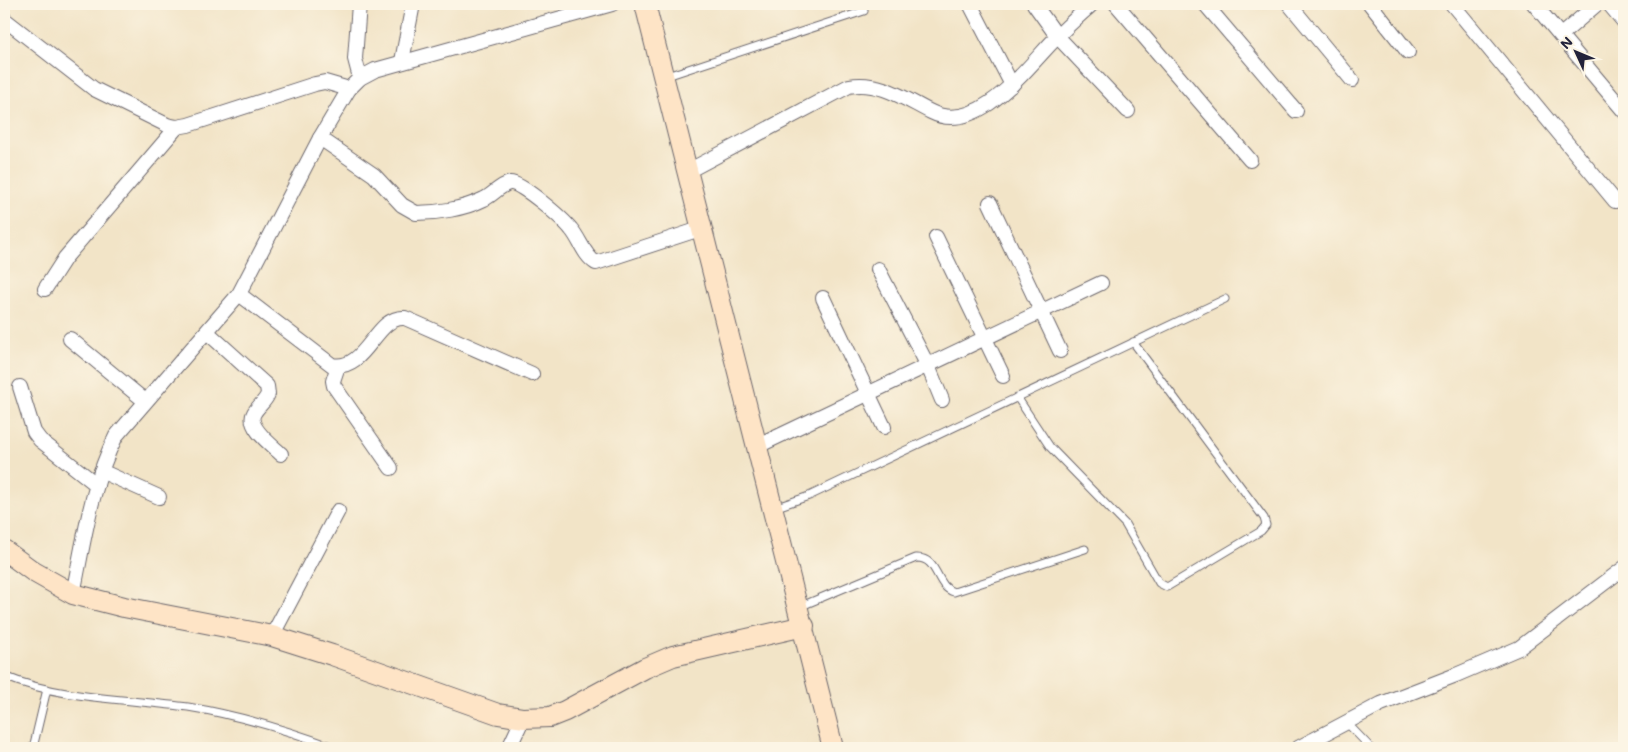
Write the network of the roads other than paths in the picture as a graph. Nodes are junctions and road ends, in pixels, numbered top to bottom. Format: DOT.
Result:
graph roads {
  1 [pos="359,4"];
  2 [pos="413,4"];
  3 [pos="612,4"];
  4 [pos="645,4"];
  5 [pos="970,4"];
  6 [pos="1034,4"];
  7 [pos="1092,4"];
  8 [pos="1116,4"];
  9 [pos="1205,4"];
  10 [pos="1289,4"];
  11 [pos="1370,4"];
  12 [pos="1452,4"];
  13 [pos="1534,4"];
  14 [pos="1597,4"];
  15 [pos="1609,4"];
  16 [pos="864,11"];
  17 [pos="4,19"];
  18 [pos="1624,22"];
  19 [pos="1561,35"];
  20 [pos="1057,36"];
  21 [pos="1408,52"];
  22 [pos="402,61"];
  23 [pos="664,77"];
  24 [pos="360,78"];
  25 [pos="1352,80"];
  26 [pos="1012,85"];
  27 [pos="349,89"];
  28 [pos="1624,110"];
  29 [pos="1128,111"];
  30 [pos="1296,111"];
  31 [pos="177,127"];
  32 [pos="320,138"];
  33 [pos="1250,160"];
  34 [pos="688,171"];
  35 [pos="1615,201"];
  36 [pos="990,203"];
  37 [pos="697,230"];
  38 [pos="936,237"];
  39 [pos="878,269"];
  40 [pos="1101,283"];
  41 [pos="45,289"];
  42 [pos="239,294"];
  43 [pos="823,298"];
  44 [pos="1225,299"];
  45 [pos="1043,311"];
  46 [pos="207,332"];
  47 [pos="986,338"];
  48 [pos="70,339"];
  49 [pos="1133,342"];
  50 [pos="1060,351"];
  51 [pos="338,366"];
  52 [pos="928,366"];
  53 [pos="532,374"];
  54 [pos="1003,376"];
  55 [pos="20,387"];
  56 [pos="869,395"];
  57 [pos="1017,397"];
  58 [pos="942,400"];
  59 [pos="145,401"];
  60 [pos="884,427"];
  61 [pos="758,446"];
  62 [pos="281,454"];
  63 [pos="391,468"];
  64 [pos="99,478"];
  65 [pos="159,497"];
  66 [pos="781,505"];
  67 [pos="338,511"];
  68 [pos="1085,549"];
  69 [pos="4,550"];
  70 [pos="1624,568"];
  71 [pos="73,594"];
  72 [pos="799,607"];
  73 [pos="804,626"];
  74 [pos="272,636"];
  75 [pos="4,676"];
  76 [pos="47,689"];
  77 [pos="523,718"];
  78 [pos="1346,722"];
  79 [pos="33,748"];
  80 [pos="336,748"];
  81 [pos="509,748"];
  82 [pos="833,748"];
  83 [pos="1298,748"];
  84 [pos="1371,748"];
  1 -- 24 [label="street"];
  2 -- 22 [label="street"];
  3 -- 22 [label="street"];
  4 -- 23 [label="main road"];
  5 -- 26 [label="street"];
  6 -- 20 [label="street"];
  7 -- 20 [label="street"];
  8 -- 33 [label="street"];
  9 -- 30 [label="street"];
  10 -- 25 [label="street"];
  11 -- 21 [label="street"];
  12 -- 35 [label="street"];
  13 -- 19 [label="street"];
  14 -- 19 [label="street"];
  15 -- 18 [label="street"];
  16 -- 23 [label="lane"];
  17 -- 31 [label="street"];
  19 -- 28 [label="street"];
  20 -- 26 [label="street"];
  20 -- 29 [label="street"];
  22 -- 24 [label="street"];
  23 -- 34 [label="main road"];
  24 -- 27 [label="street"];
  26 -- 34 [label="street"];
  27 -- 31 [label="street"];
  27 -- 32 [label="street"];
  31 -- 41 [label="street"];
  32 -- 37 [label="street"];
  32 -- 42 [label="street"];
  34 -- 37 [label="main road"];
  36 -- 45 [label="street"];
  37 -- 61 [label="main road"];
  38 -- 47 [label="street"];
  39 -- 52 [label="street"];
  40 -- 45 [label="street"];
  42 -- 46 [label="street"];
  42 -- 51 [label="street"];
  43 -- 56 [label="street"];
  44 -- 49 [label="lane"];
  45 -- 47 [label="street"];
  45 -- 50 [label="street"];
  46 -- 59 [label="street"];
  46 -- 62 [label="street"];
  47 -- 52 [label="street"];
  47 -- 54 [label="street"];
  48 -- 59 [label="street"];
  49 -- 57 [label="lane"];
  49 -- 57 [label="lane"];
  51 -- 53 [label="street"];
  51 -- 63 [label="street"];
  52 -- 56 [label="street"];
  52 -- 58 [label="street"];
  55 -- 64 [label="street"];
  56 -- 60 [label="street"];
  56 -- 61 [label="street"];
  57 -- 66 [label="lane"];
  59 -- 64 [label="street"];
  61 -- 66 [label="main road"];
  64 -- 65 [label="street"];
  64 -- 71 [label="street"];
  66 -- 72 [label="main road"];
  67 -- 74 [label="street"];
  68 -- 72 [label="lane"];
  69 -- 71 [label="main road"];
  70 -- 78 [label="street"];
  71 -- 74 [label="main road"];
  72 -- 73 [label="main road"];
  73 -- 77 [label="main road"];
  73 -- 82 [label="main road"];
  74 -- 77 [label="main road"];
  75 -- 76 [label="lane"];
  76 -- 79 [label="lane"];
  76 -- 80 [label="lane"];
  77 -- 81 [label="street"];
  78 -- 83 [label="street"];
  78 -- 84 [label="lane"];
}
